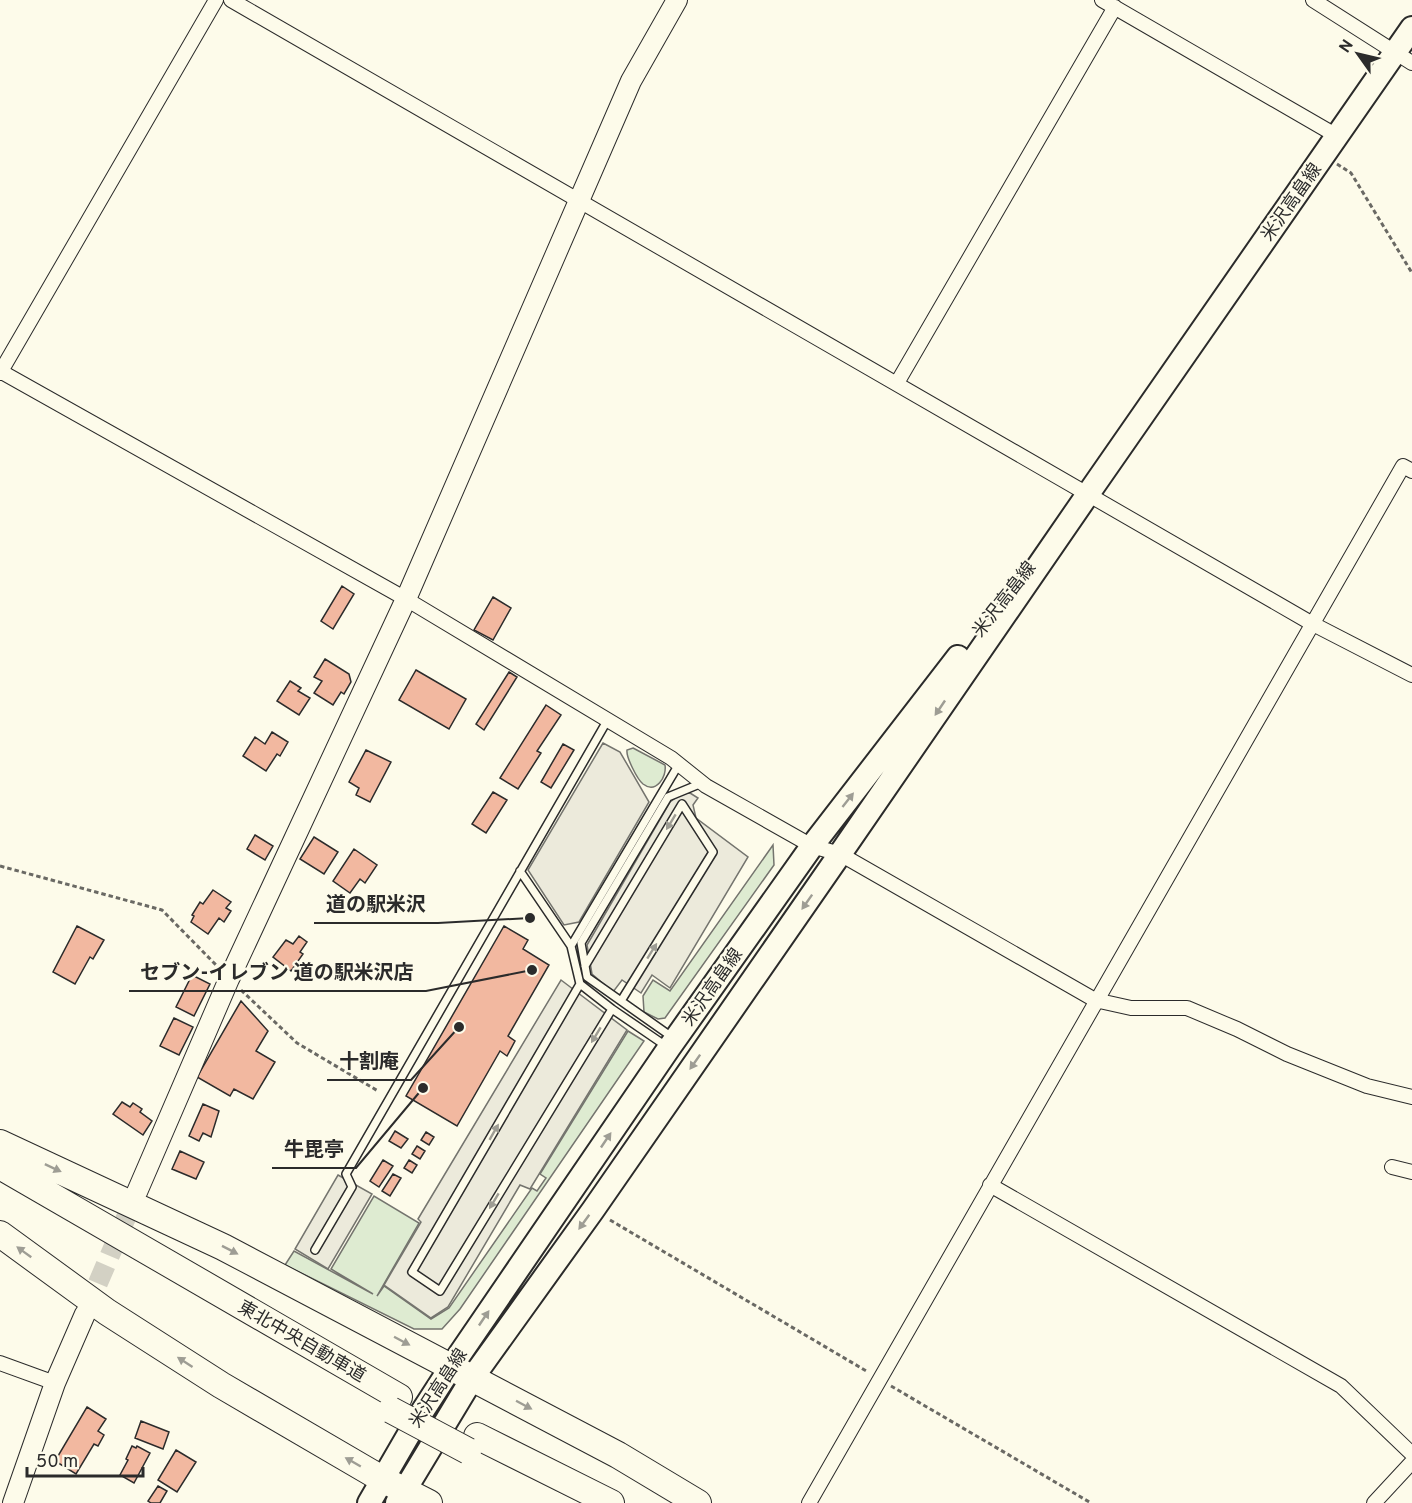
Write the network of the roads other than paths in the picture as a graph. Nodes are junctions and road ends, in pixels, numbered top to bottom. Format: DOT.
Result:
graph roads {
  1 [pos="216,0"];
  2 [pos="231,0"];
  3 [pos="677,0"];
  4 [pos="1102,0"];
  5 [pos="1313,0"];
  6 [pos="1115,7"];
  7 [pos="1412,28"];
  8 [pos="1404,58"];
  9 [pos="1337,136"];
  10 [pos="579,201"];
  11 [pos="0,372"];
  12 [pos="897,383"];
  13 [pos="1412,471"];
  14 [pos="1088,494"];
  15 [pos="406,599"];
  16 [pos="1311,623"];
  17 [pos="1412,675"];
  18 [pos="607,721"];
  19 [pos="679,764"];
  20 [pos="702,783"];
  21 [pos="812,846"];
  22 [pos="840,854"];
  23 [pos="520,871"];
  24 [pos="571,946"];
  25 [pos="585,966"];
  26 [pos="580,984"];
  27 [pos="1095,1000"];
  28 [pos="621,1001"];
  29 [pos="612,1009"];
  30 [pos="672,1044"];
  31 [pos="1412,1097"];
  32 [pos="0,1143"];
  33 [pos="0,1166"];
  34 [pos="1392,1167"];
  35 [pos="1412,1172"];
  36 [pos="0,1183"];
  37 [pos="990,1185"];
  38 [pos="137,1192"];
  39 [pos="0,1234"];
  40 [pos="315,1250"];
  41 [pos="85,1314"];
  42 [pos="0,1363"];
  43 [pos="462,1372"];
  44 [pos="55,1383"];
  45 [pos="395,1403"];
  46 [pos="473,1444"];
  47 [pos="1412,1454"];
  48 [pos="1412,1462"];
  49 [pos="394,1491"];
  50 [pos="13,1503"];
  51 [pos="369,1503"];
  52 [pos="429,1503"];
  53 [pos="574,1503"];
  54 [pos="611,1503"];
  55 [pos="698,1503"];
  56 [pos="809,1503"];
  57 [pos="1374,1503"];
  1 -- 11 [label="street"];
  2 -- 10 [label="street"];
  3 -- 10 [label="street"];
  4 -- 6 [label="street"];
  5 -- 8 [label="street"];
  6 -- 9 [label="street"];
  6 -- 12 [label="street"];
  7 -- 8 [label="main road, 米沢高畠線"];
  8 -- 9 [label="main road, 米沢高畠線"];
  9 -- 14 [label="main road, 米沢高畠線"];
  10 -- 12 [label="street"];
  10 -- 15 [label="street"];
  11 -- 15 [label="street"];
  12 -- 14 [label="street"];
  13 -- 16 [label="street"];
  14 -- 16 [label="street"];
  21 -- 14 [label="main road, 米沢高畠線, one-way"];
  14 -- 22 [label="main road, 米沢高畠線, one-way"];
  15 -- 18 [label="street"];
  15 -- 38 [label="street"];
  16 -- 17 [label="street"];
  16 -- 27 [label="street"];
  18 -- 19 [label="street"];
  18 -- 23 [label="lane"];
  19 -- 20 [label="street"];
  19 -- 24 [label="lane"];
  20 -- 21 [label="street"];
  20 -- 25 [label="lane"];
  21 -- 22 [label="street"];
  21 -- 30 [label="main road, 米沢高畠線"];
  22 -- 27 [label="street"];
  22 -- 43 [label="main road, 米沢高畠線, one-way"];
  23 -- 24 [label="lane"];
  23 -- 40 [label="lane"];
  24 -- 26 [label="lane"];
  25 -- 28 [label="lane"];
  28 -- 25 [label="lane, one-way"];
  26 -- 29 [label="lane"];
  29 -- 26 [label="lane, one-way"];
  27 -- 31 [label="street"];
  27 -- 37 [label="street"];
  28 -- 30 [label="lane"];
  29 -- 30 [label="lane"];
  43 -- 30 [label="main road, 米沢高畠線, one-way"];
  32 -- 43 [label="highway, one-way"];
  33 -- 45 [label="highway, 東北中央自動車道"];
  34 -- 35 [label="street"];
  36 -- 45 [label="highway, 東北中央自動車道"];
  37 -- 47 [label="street"];
  37 -- 56 [label="street"];
  49 -- 39 [label="highway, one-way"];
  41 -- 44 [label="street"];
  42 -- 44 [label="street"];
  43 -- 49 [label="main road, 米沢高畠線"];
  43 -- 55 [label="highway, one-way"];
  44 -- 50 [label="street"];
  45 -- 46 [label="highway, 東北中央自動車道, bridge"];
  46 -- 53 [label="highway, 東北中央自動車道"];
  46 -- 54 [label="highway, 東北中央自動車道"];
  48 -- 57 [label="street"];
  49 -- 51 [label="main road, 米沢高畠線"];
  49 -- 52 [label="highway"];
}
